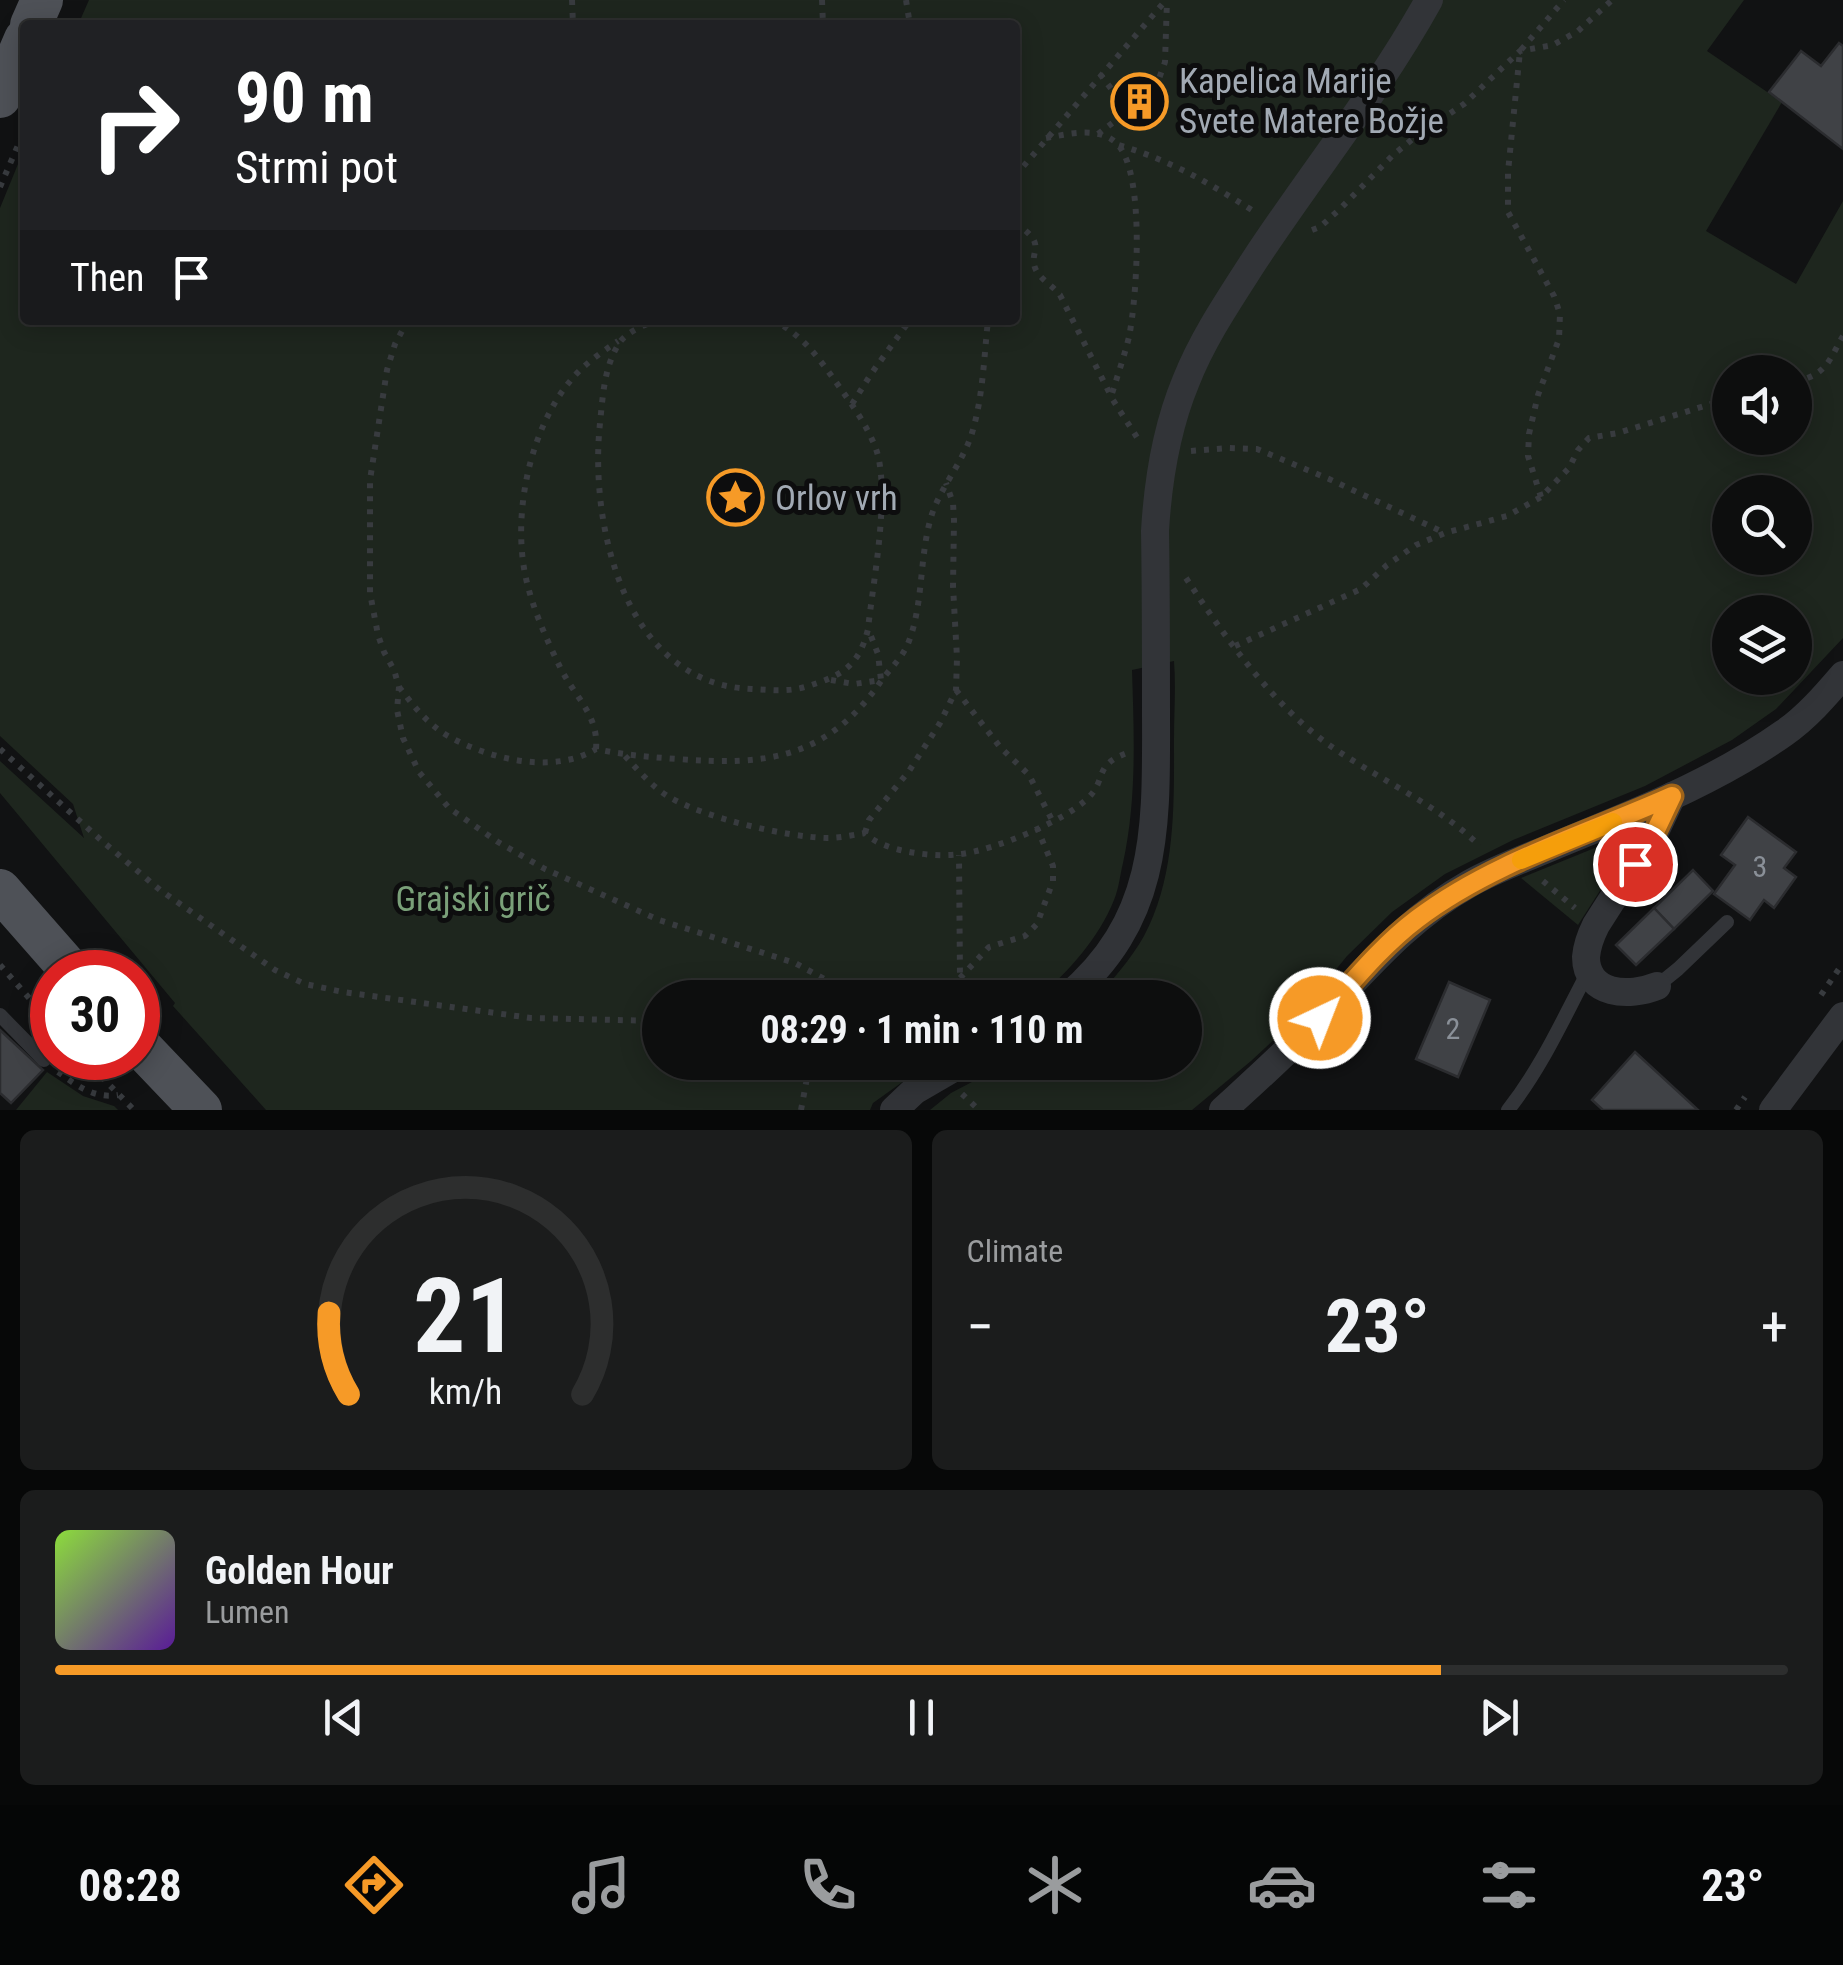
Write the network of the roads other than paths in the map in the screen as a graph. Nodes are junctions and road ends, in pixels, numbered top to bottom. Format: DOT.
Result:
graph roads {
  1 [pos="1429,0"];
  2 [pos="20,51"];
  3 [pos="0,97"];
  4 [pos="1843,675"];
  5 [pos="1672,796"];
  6 [pos="0,890"];
  7 [pos="1728,922"];
  8 [pos="53,950"];
  9 [pos="1589,971"];
  10 [pos="1084,980"];
  11 [pos="1657,986"];
  12 [pos="0,1016"];
  13 [pos="1843,1016"];
  14 [pos="30,1046"];
  15 [pos="160,1067"];
  16 [pos="933,1080"];
  17 [pos="202,1110"];
  18 [pos="894,1110"];
  19 [pos="1223,1110"];
  20 [pos="1508,1110"];
  21 [pos="1773,1110"];
  1 -- 10 [label="street"];
  2 -- 3 [label="main road"];
  4 -- 5 [label="street"];
  5 -- 9 [label="street"];
  5 -- 19 [label="street"];
  6 -- 8 [label="main road"];
  7 -- 11 [label="lane"];
  9 -- 11 [label="street"];
  9 -- 20 [label="lane"];
  12 -- 14 [label="lane"];
  13 -- 21 [label="street"];
  15 -- 17 [label="main road"];
  16 -- 18 [label="street"];
}
